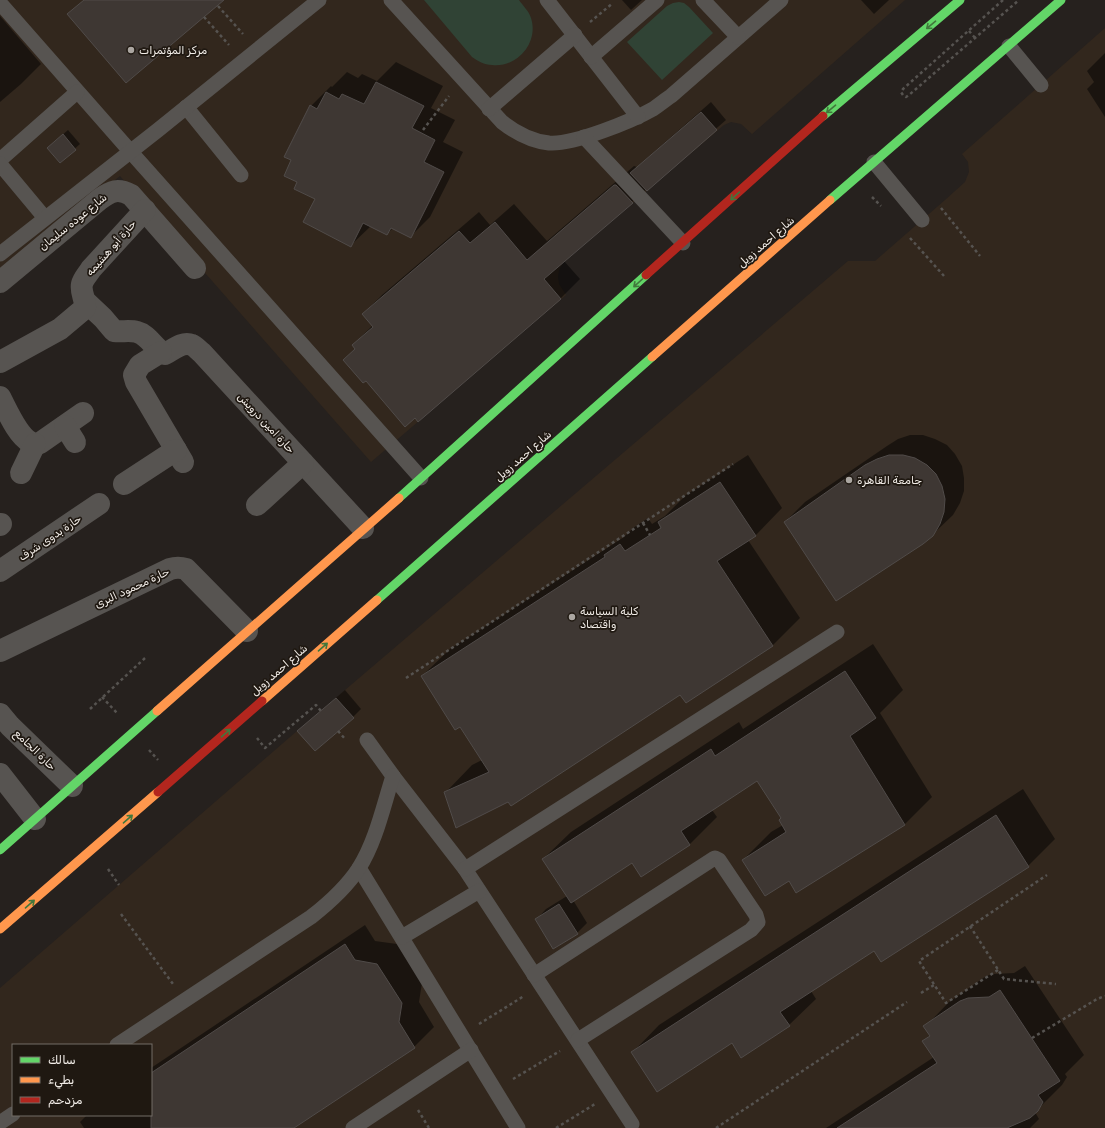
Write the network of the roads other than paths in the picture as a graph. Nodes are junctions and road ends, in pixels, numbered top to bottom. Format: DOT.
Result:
graph roads {
  1 [pos="318,0"];
  2 [pos="391,0"];
  3 [pos="547,0"];
  4 [pos="657,0"];
  5 [pos="704,0"];
  6 [pos="781,0"];
  7 [pos="960,0"];
  8 [pos="1061,0"];
  9 [pos="0,3"];
  10 [pos="575,36"];
  11 [pos="738,37"];
  12 [pos="1009,46"];
  13 [pos="591,57"];
  14 [pos="1041,85"];
  15 [pos="78,92"];
  16 [pos="186,107"];
  17 [pos="489,109"];
  18 [pos="638,117"];
  19 [pos="584,137"];
  20 [pos="130,151"];
  21 [pos="0,160"];
  22 [pos="874,162"];
  23 [pos="0,164"];
  24 [pos="241,175"];
  25 [pos="145,210"];
  26 [pos="45,218"];
  27 [pos="922,220"];
  28 [pos="683,243"];
  29 [pos="0,254"];
  30 [pos="195,268"];
  31 [pos="0,282"];
  32 [pos="86,302"];
  33 [pos="161,352"];
  34 [pos="0,362"];
  35 [pos="0,396"];
  36 [pos="83,413"];
  37 [pos="35,444"];
  38 [pos="303,463"];
  39 [pos="21,473"];
  40 [pos="420,478"];
  41 [pos="124,484"];
  42 [pos="99,504"];
  43 [pos="256,505"];
  44 [pos="363,528"];
  45 [pos="0,571"];
  46 [pos="247,631"];
  47 [pos="837,632"];
  48 [pos="0,651"];
  49 [pos="0,714"];
  50 [pos="367,740"];
  51 [pos="0,774"];
  52 [pos="393,776"];
  53 [pos="72,786"];
  54 [pos="35,819"];
  55 [pos="0,850"];
  56 [pos="359,868"];
  57 [pos="465,869"];
  58 [pos="479,891"];
  59 [pos="0,929"];
  60 [pos="402,937"];
  61 [pos="538,980"];
  62 [pos="578,1040"];
  63 [pos="119,1044"];
  64 [pos="471,1050"];
  65 [pos="632,1124"];
  66 [pos="353,1128"];
  67 [pos="518,1128"];
  1 -- 16 [label="lane"];
  2 -- 17 [label="lane"];
  3 -- 10 [label="lane"];
  4 -- 13 [label="lane"];
  5 -- 11 [label="lane"];
  6 -- 11 [label="lane"];
  7 -- 28 [label="main road, one-way"];
  8 -- 12 [label="main road, شارع احمد زويل"];
  9 -- 15 [label="lane"];
  10 -- 13 [label="lane"];
  10 -- 17 [label="lane"];
  11 -- 18 [label="lane"];
  12 -- 14 [label="lane"];
  12 -- 22 [label="main road, شارع احمد زويل"];
  13 -- 18 [label="lane"];
  15 -- 20 [label="lane"];
  15 -- 21 [label="lane"];
  16 -- 20 [label="lane"];
  16 -- 24 [label="lane"];
  17 -- 19 [label="lane"];
  18 -- 19 [label="lane"];
  19 -- 28 [label="lane"];
  20 -- 26 [label="lane"];
  20 -- 40 [label="lane"];
  22 -- 27 [label="lane"];
  59 -- 22 [label="main road, شارع احمد زويل, one-way"];
  23 -- 26 [label="lane"];
  25 -- 30 [label="street, شارع عوده سليمان"];
  25 -- 31 [label="street, شارع عوده سليمان"];
  25 -- 32 [label="street, حارة أبو هشيمه"];
  26 -- 29 [label="lane"];
  28 -- 40 [label="main road, one-way"];
  32 -- 33 [label="street"];
  32 -- 34 [label="street"];
  33 -- 38 [label="street, حارة امين درويش"];
  33 -- 41 [label="street, حارة امين درويش"];
  35 -- 37 [label="street"];
  36 -- 37 [label="street"];
  37 -- 39 [label="street"];
  38 -- 43 [label="street"];
  38 -- 44 [label="street, حارة امين درويش"];
  40 -- 44 [label="main road"];
  42 -- 45 [label="street, حارة بدوى شرف"];
  44 -- 46 [label="main road"];
  46 -- 48 [label="street, حارة محمود البرى"];
  46 -- 53 [label="main road"];
  47 -- 57 [label="lane"];
  49 -- 53 [label="street, حارة الجامع"];
  50 -- 52 [label="lane"];
  51 -- 54 [label="street"];
  52 -- 56 [label="lane"];
  52 -- 57 [label="lane"];
  53 -- 54 [label="main road"];
  54 -- 55 [label="main road"];
  56 -- 60 [label="lane"];
  56 -- 63 [label="lane"];
  57 -- 58 [label="lane"];
  58 -- 60 [label="lane"];
  58 -- 61 [label="lane"];
  60 -- 64 [label="lane"];
  61 -- 62 [label="lane"];
  61 -- 62 [label="lane"];
  62 -- 65 [label="lane"];
  64 -- 66 [label="lane"];
  64 -- 67 [label="lane"];
}
